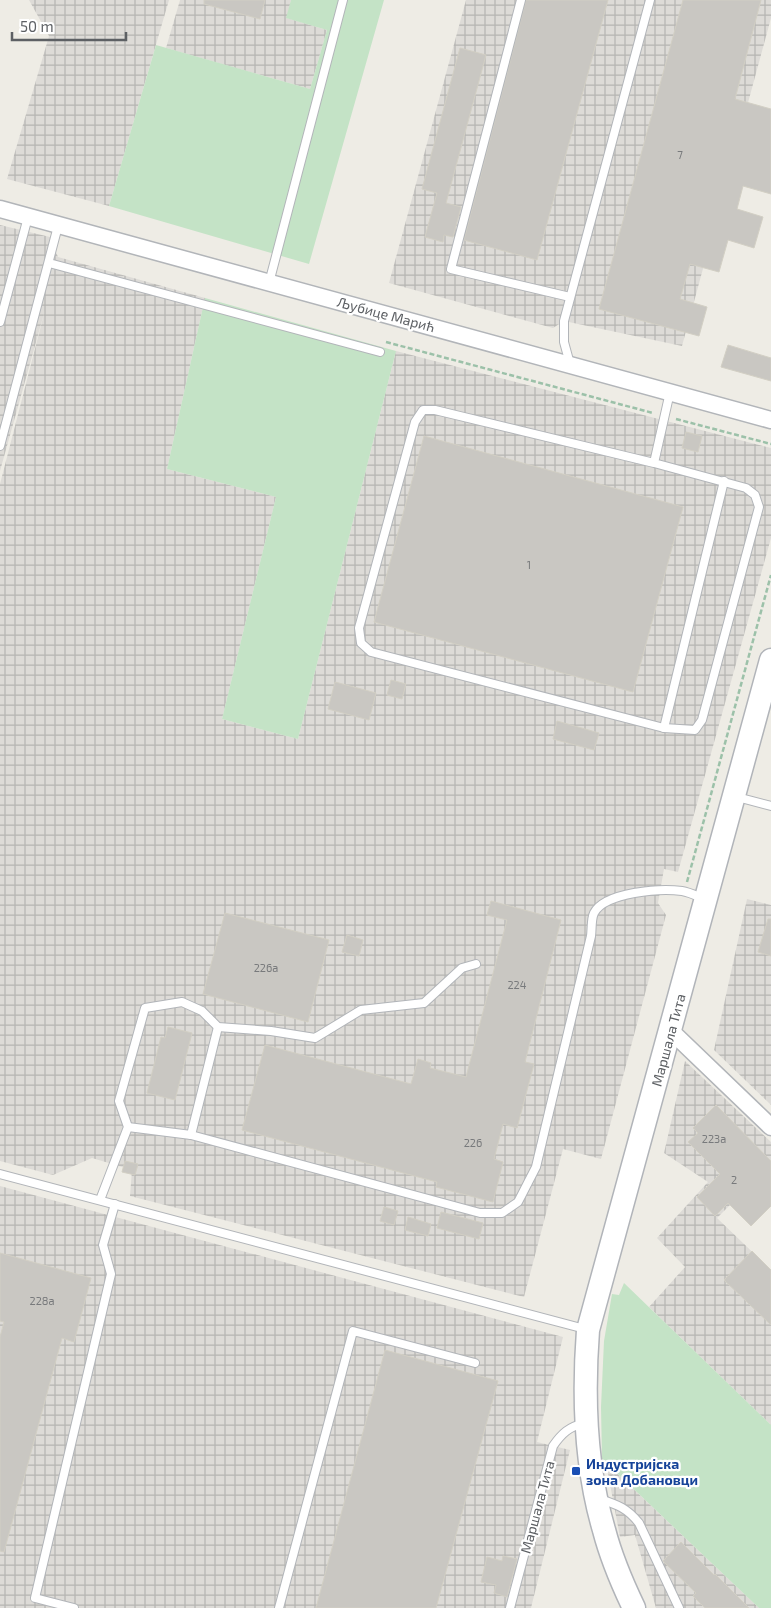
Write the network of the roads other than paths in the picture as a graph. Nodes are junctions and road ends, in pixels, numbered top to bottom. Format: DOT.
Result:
graph roads {
  1 [pos="343,0"];
  2 [pos="521,0"];
  3 [pos="650,0"];
  4 [pos="0,209"];
  5 [pos="28,217"];
  6 [pos="58,226"];
  7 [pos="49,263"];
  8 [pos="269,283"];
  9 [pos="570,297"];
  10 [pos="0,322"];
  11 [pos="380,352"];
  12 [pos="570,364"];
  13 [pos="670,392"];
  14 [pos="771,420"];
  15 [pos="0,446"];
  16 [pos="654,463"];
  17 [pos="724,481"];
  18 [pos="771,660"];
  19 [pos="664,728"];
  20 [pos="735,797"];
  21 [pos="771,806"];
  22 [pos="706,900"];
  23 [pos="476,964"];
  24 [pos="218,1027"];
  25 [pos="670,1031"];
  26 [pos="128,1127"];
  27 [pos="771,1128"];
  28 [pos="191,1135"];
  29 [pos="0,1174"];
  30 [pos="100,1200"];
  31 [pos="115,1204"];
  32 [pos="588,1330"];
  33 [pos="475,1363"];
  34 [pos="586,1423"];
  35 [pos="596,1498"];
  36 [pos="74,1608"];
  37 [pos="279,1608"];
  38 [pos="510,1608"];
  39 [pos="634,1608"];
  40 [pos="679,1608"];
  1 -- 8 [label="lane"];
  2 -- 9 [label="lane"];
  3 -- 9 [label="lane"];
  4 -- 5 [label="street, Љубице Марић"];
  5 -- 6 [label="street, Љубице Марић"];
  5 -- 10 [label="lane"];
  6 -- 7 [label="lane"];
  6 -- 8 [label="street, Љубице Марић"];
  7 -- 11 [label="lane"];
  7 -- 15 [label="lane"];
  8 -- 12 [label="street, Љубице Марић"];
  9 -- 12 [label="lane"];
  12 -- 13 [label="street, Љубице Марић"];
  13 -- 14 [label="street, Љубице Марић"];
  13 -- 16 [label="lane"];
  16 -- 17 [label="lane"];
  16 -- 19 [label="lane"];
  17 -- 19 [label="lane"];
  17 -- 19 [label="lane"];
  18 -- 20 [label="main road, Маршала Тита"];
  20 -- 21 [label="lane"];
  20 -- 22 [label="main road, Маршала Тита"];
  22 -- 25 [label="main road, Маршала Тита"];
  22 -- 28 [label="lane"];
  23 -- 24 [label="lane"];
  24 -- 26 [label="lane"];
  24 -- 28 [label="lane"];
  25 -- 27 [label="street"];
  25 -- 32 [label="main road, Маршала Тита"];
  26 -- 28 [label="lane"];
  26 -- 30 [label="lane"];
  29 -- 30 [label="lane"];
  30 -- 31 [label="lane"];
  31 -- 32 [label="lane"];
  31 -- 36 [label="lane"];
  32 -- 34 [label="main road, Маршала Тита"];
  33 -- 37 [label="lane"];
  34 -- 35 [label="main road, Маршала Тита"];
  34 -- 38 [label="lane, Маршала Тита"];
  35 -- 39 [label="main road, Маршала Тита"];
  35 -- 40 [label="lane"];
}
